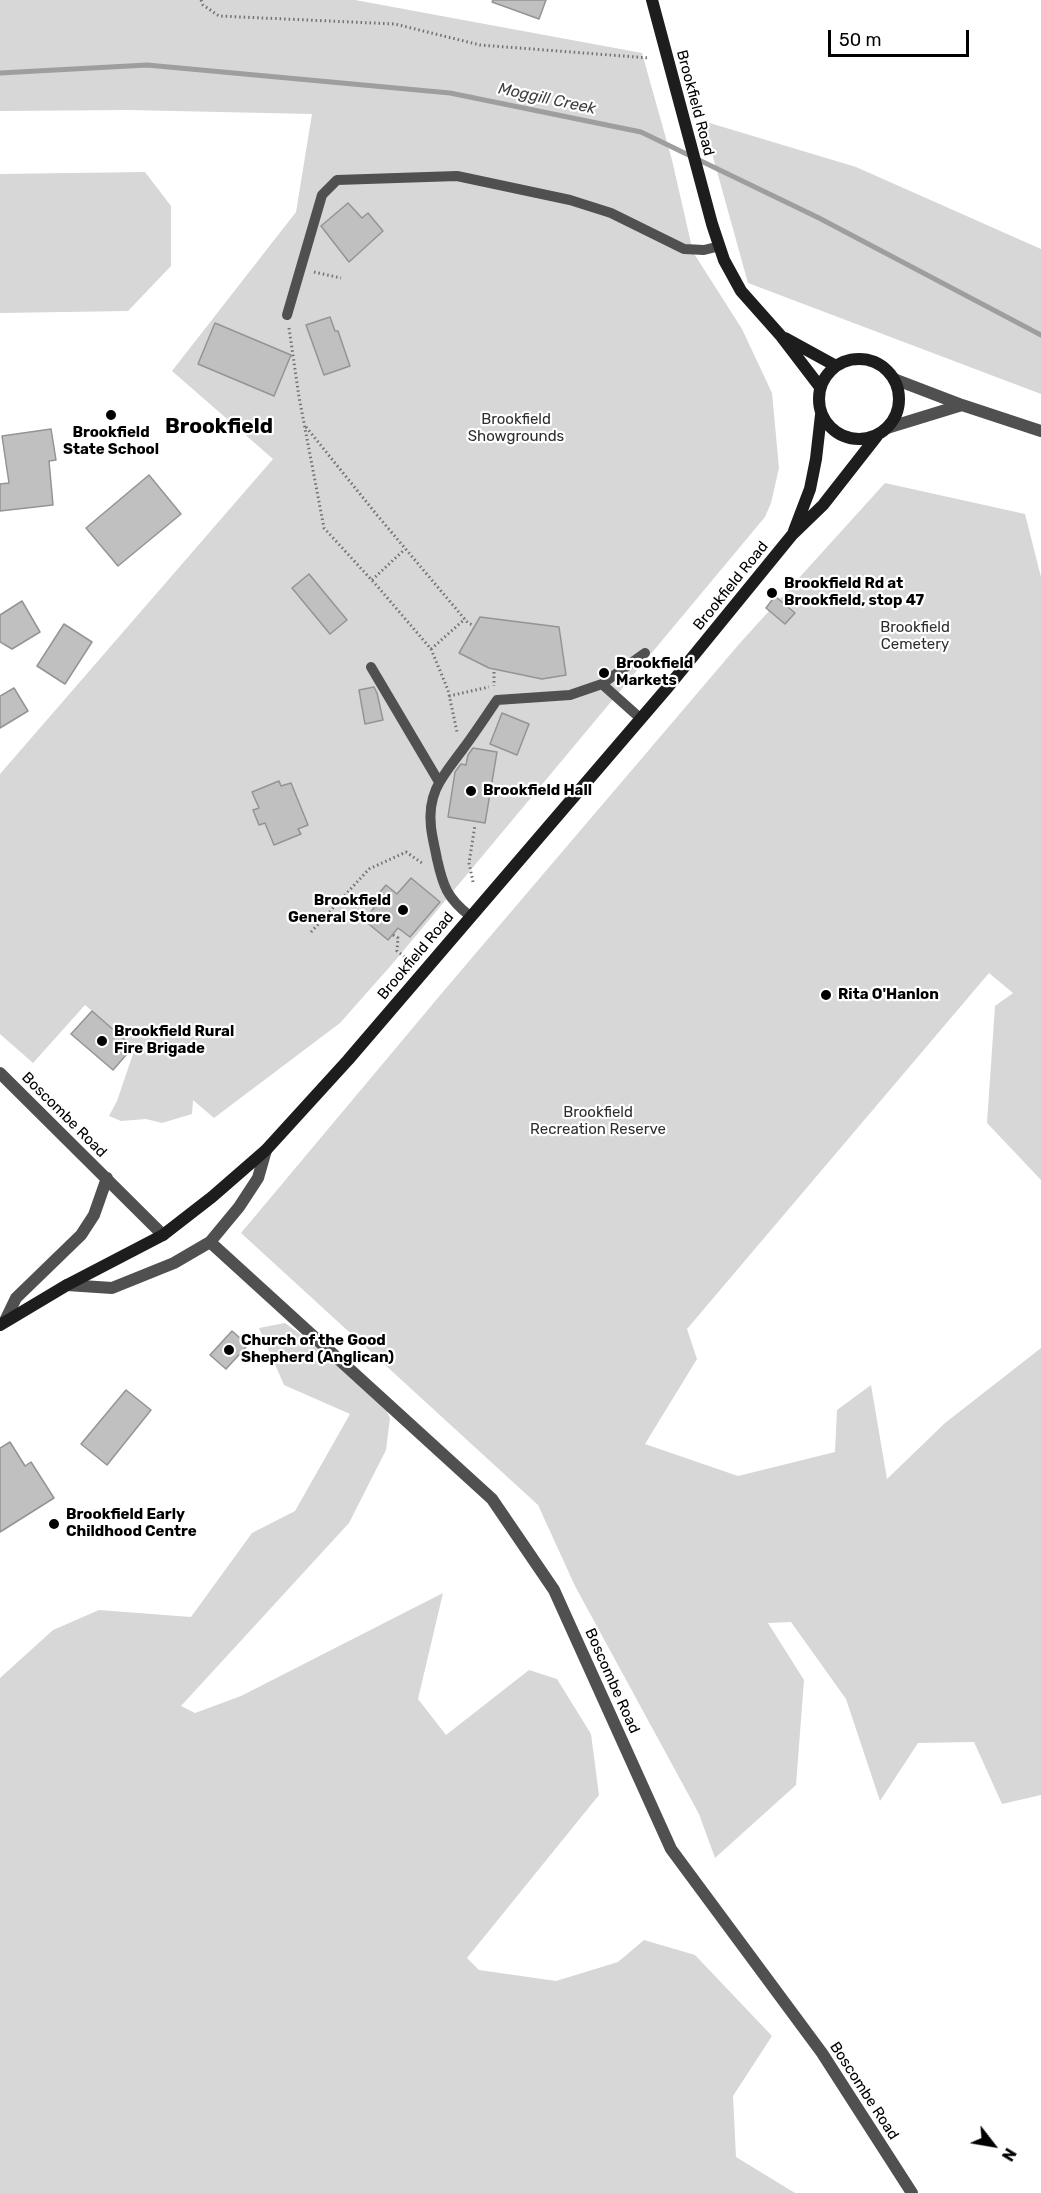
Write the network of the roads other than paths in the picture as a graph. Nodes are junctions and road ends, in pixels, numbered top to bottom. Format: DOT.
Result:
graph roads {
  1 [pos="652,0"];
  2 [pos="720,246"];
  3 [pos="287,315"];
  4 [pos="782,336"];
  5 [pos="836,366"];
  6 [pos="894,379"];
  7 [pos="820,387"];
  8 [pos="962,405"];
  9 [pos="821,415"];
  10 [pos="887,428"];
  11 [pos="1041,430"];
  12 [pos="877,436"];
  13 [pos="792,535"];
  14 [pos="645,653"];
  15 [pos="371,667"];
  16 [pos="602,684"];
  17 [pos="640,718"];
  18 [pos="439,782"];
  19 [pos="470,916"];
  20 [pos="0,1073"];
  21 [pos="266,1150"];
  22 [pos="107,1179"];
  23 [pos="163,1235"];
  24 [pos="210,1242"];
  25 [pos="67,1285"];
  26 [pos="3,1323"];
  27 [pos="912,2193"];
  1 -- 2 [label="main road, Brookfield Road"];
  2 -- 3 [label="lane"];
  2 -- 4 [label="main road, Brookfield Road"];
  4 -- 5 [label="main road, Brookfield Road"];
  4 -- 7 [label="main road, Brookfield Road"];
  5 -- 6 [label="main road"];
  5 -- 7 [label="main road"];
  6 -- 8 [label="street"];
  6 -- 10 [label="main road"];
  7 -- 9 [label="main road"];
  8 -- 10 [label="street"];
  8 -- 11 [label="street"];
  9 -- 12 [label="main road"];
  9 -- 13 [label="main road, Brookfield Road"];
  10 -- 12 [label="main road"];
  12 -- 13 [label="main road, Brookfield Road"];
  13 -- 17 [label="main road, Brookfield Road"];
  14 -- 16 [label="lane"];
  15 -- 18 [label="lane"];
  16 -- 17 [label="lane"];
  16 -- 18 [label="lane"];
  17 -- 19 [label="main road, Brookfield Road"];
  18 -- 19 [label="lane"];
  19 -- 21 [label="main road, Brookfield Road"];
  20 -- 22 [label="street, Boscombe Road"];
  21 -- 23 [label="main road, Brookfield Road"];
  21 -- 24 [label="street"];
  22 -- 23 [label="street, Boscombe Road"];
  22 -- 26 [label="street, Boscombe Road"];
  23 -- 25 [label="main road, Brookfield Road"];
  24 -- 25 [label="street"];
  24 -- 27 [label="street, Boscombe Road"];
  25 -- 26 [label="main road, Brookfield Road"];
}
